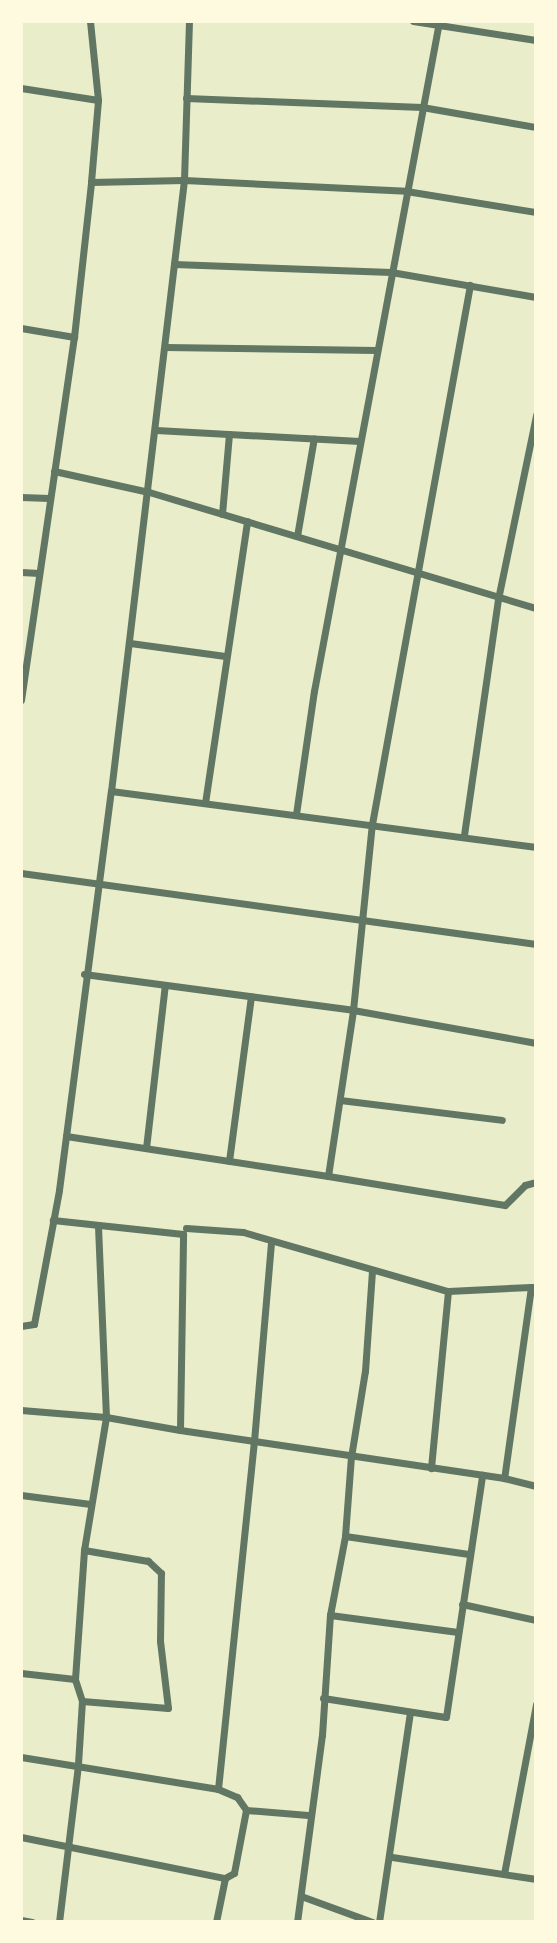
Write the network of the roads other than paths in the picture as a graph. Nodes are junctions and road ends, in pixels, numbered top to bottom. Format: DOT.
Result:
graph roads {
  1 [pos="90,21"];
  2 [pos="188,21"];
  3 [pos="413,21"];
  4 [pos="439,23"];
  5 [pos="536,40"];
  6 [pos="21,88"];
  7 [pos="186,98"];
  8 [pos="98,100"];
  9 [pos="422,107"];
  10 [pos="536,127"];
  11 [pos="184,180"];
  12 [pos="91,183"];
  13 [pos="406,191"];
  14 [pos="536,212"];
  15 [pos="174,264"];
  16 [pos="391,272"];
  17 [pos="470,285"];
  18 [pos="536,297"];
  19 [pos="21,328"];
  20 [pos="74,337"];
  21 [pos="165,347"];
  22 [pos="376,350"];
  23 [pos="536,415"];
  24 [pos="156,430"];
  25 [pos="229,434"];
  26 [pos="314,439"];
  27 [pos="360,441"];
  28 [pos="54,471"];
  29 [pos="149,492"];
  30 [pos="21,498"];
  31 [pos="49,498"];
  32 [pos="222,514"];
  33 [pos="247,521"];
  34 [pos="297,536"];
  35 [pos="340,549"];
  36 [pos="21,572"];
  37 [pos="39,573"];
  38 [pos="414,574"];
  39 [pos="498,599"];
  40 [pos="536,608"];
  41 [pos="130,643"];
  42 [pos="25,647"];
  43 [pos="225,656"];
  44 [pos="21,700"];
  45 [pos="111,791"];
  46 [pos="205,803"];
  47 [pos="296,814"];
  48 [pos="372,824"];
  49 [pos="464,835"];
  50 [pos="536,848"];
  51 [pos="21,873"];
  52 [pos="101,885"];
  53 [pos="363,918"];
  54 [pos="536,944"];
  55 [pos="84,974"];
  56 [pos="165,985"];
  57 [pos="251,996"];
  58 [pos="354,1010"];
  59 [pos="536,1043"];
  60 [pos="340,1100"];
  61 [pos="502,1120"];
  62 [pos="66,1136"];
  63 [pos="146,1148"];
  64 [pos="229,1161"];
  65 [pos="328,1176"];
  66 [pos="536,1182"];
  67 [pos="53,1220"];
  68 [pos="98,1224"];
  69 [pos="186,1228"];
  70 [pos="271,1244"];
  71 [pos="372,1270"];
  72 [pos="533,1287"];
  73 [pos="448,1291"];
  74 [pos="21,1326"];
  75 [pos="21,1410"];
  76 [pos="106,1417"];
  77 [pos="180,1430"];
  78 [pos="254,1441"];
  79 [pos="351,1457"];
  80 [pos="431,1468"];
  81 [pos="482,1475"];
  82 [pos="504,1478"];
  83 [pos="536,1486"];
  84 [pos="21,1495"];
  85 [pos="90,1504"];
  86 [pos="345,1536"];
  87 [pos="84,1550"];
  88 [pos="469,1554"];
  89 [pos="462,1604"];
  90 [pos="330,1615"];
  91 [pos="536,1620"];
  92 [pos="458,1632"];
  93 [pos="21,1674"];
  94 [pos="75,1679"];
  95 [pos="323,1698"];
  96 [pos="82,1701"];
  97 [pos="536,1704"];
  98 [pos="410,1713"];
  99 [pos="21,1757"];
  100 [pos="78,1764"];
  101 [pos="218,1789"];
  102 [pos="246,1810"];
  103 [pos="308,1815"];
  104 [pos="21,1837"];
  105 [pos="67,1846"];
  106 [pos="392,1857"];
  107 [pos="505,1874"];
  108 [pos="225,1878"];
  109 [pos="536,1879"];
  110 [pos="301,1896"];
  111 [pos="21,1920"];
  112 [pos="32,1922"];
  113 [pos="59,1922"];
  114 [pos="216,1922"];
  115 [pos="297,1922"];
  116 [pos="372,1922"];
  117 [pos="379,1922"];
  1 -- 8 [label="street"];
  2 -- 7 [label="street"];
  3 -- 4 [label="street"];
  4 -- 5 [label="street"];
  4 -- 9 [label="street"];
  6 -- 8 [label="street"];
  7 -- 9 [label="street"];
  7 -- 11 [label="street"];
  8 -- 12 [label="street"];
  9 -- 10 [label="street"];
  9 -- 13 [label="street"];
  11 -- 12 [label="street"];
  11 -- 13 [label="street"];
  11 -- 15 [label="street"];
  12 -- 20 [label="street"];
  13 -- 14 [label="street"];
  13 -- 16 [label="street"];
  15 -- 16 [label="street"];
  15 -- 21 [label="street"];
  16 -- 17 [label="street"];
  16 -- 22 [label="street"];
  17 -- 18 [label="street"];
  17 -- 38 [label="street"];
  19 -- 20 [label="street"];
  20 -- 28 [label="street"];
  21 -- 22 [label="street"];
  21 -- 24 [label="street"];
  22 -- 27 [label="street"];
  23 -- 39 [label="street"];
  24 -- 25 [label="street"];
  24 -- 29 [label="street"];
  25 -- 26 [label="street"];
  25 -- 32 [label="street"];
  26 -- 27 [label="street"];
  26 -- 34 [label="street"];
  27 -- 35 [label="street"];
  28 -- 29 [label="street"];
  28 -- 31 [label="street"];
  29 -- 32 [label="street"];
  29 -- 41 [label="street"];
  30 -- 31 [label="street"];
  31 -- 37 [label="street"];
  32 -- 33 [label="street"];
  33 -- 34 [label="street"];
  33 -- 43 [label="street"];
  34 -- 35 [label="street"];
  35 -- 38 [label="street"];
  35 -- 47 [label="street"];
  36 -- 37 [label="street"];
  37 -- 42 [label="street"];
  38 -- 39 [label="street"];
  38 -- 48 [label="street"];
  39 -- 40 [label="street"];
  39 -- 49 [label="street"];
  41 -- 43 [label="street"];
  41 -- 45 [label="street"];
  42 -- 44 [label="street"];
  43 -- 46 [label="street"];
  45 -- 46 [label="street"];
  45 -- 52 [label="street"];
  46 -- 47 [label="street"];
  47 -- 48 [label="street"];
  48 -- 49 [label="street"];
  48 -- 53 [label="street"];
  49 -- 50 [label="street"];
  51 -- 52 [label="street"];
  52 -- 53 [label="street"];
  52 -- 55 [label="street"];
  53 -- 54 [label="street"];
  53 -- 58 [label="street"];
  55 -- 56 [label="street"];
  55 -- 62 [label="street"];
  56 -- 57 [label="street"];
  56 -- 63 [label="street"];
  57 -- 58 [label="street"];
  57 -- 64 [label="street"];
  58 -- 59 [label="street"];
  58 -- 60 [label="street"];
  60 -- 61 [label="street"];
  60 -- 65 [label="street"];
  62 -- 63 [label="street"];
  62 -- 67 [label="street"];
  63 -- 64 [label="street"];
  64 -- 65 [label="street"];
  65 -- 66 [label="street"];
  67 -- 68 [label="street"];
  67 -- 74 [label="street"];
  68 -- 76 [label="street"];
  68 -- 77 [label="street"];
  69 -- 70 [label="street"];
  70 -- 71 [label="street"];
  70 -- 78 [label="street"];
  71 -- 73 [label="street"];
  71 -- 79 [label="street"];
  72 -- 73 [label="street"];
  72 -- 82 [label="street"];
  73 -- 80 [label="street"];
  75 -- 76 [label="street"];
  76 -- 77 [label="street"];
  76 -- 85 [label="street"];
  77 -- 78 [label="street"];
  78 -- 79 [label="street"];
  78 -- 101 [label="street"];
  79 -- 80 [label="street"];
  79 -- 86 [label="street"];
  80 -- 81 [label="street"];
  81 -- 82 [label="street"];
  81 -- 88 [label="street"];
  82 -- 83 [label="street"];
  84 -- 85 [label="street"];
  85 -- 87 [label="street"];
  86 -- 88 [label="street"];
  86 -- 90 [label="street"];
  87 -- 94 [label="street"];
  87 -- 96 [label="street"];
  88 -- 89 [label="street"];
  89 -- 91 [label="street"];
  89 -- 92 [label="street"];
  90 -- 92 [label="street"];
  90 -- 95 [label="street"];
  92 -- 98 [label="street"];
  93 -- 94 [label="street"];
  94 -- 96 [label="street"];
  95 -- 98 [label="street"];
  95 -- 103 [label="street"];
  96 -- 100 [label="street"];
  97 -- 107 [label="street"];
  98 -- 106 [label="street"];
  99 -- 100 [label="street"];
  100 -- 101 [label="street"];
  100 -- 105 [label="street"];
  101 -- 102 [label="street"];
  102 -- 103 [label="street"];
  102 -- 108 [label="street"];
  103 -- 110 [label="street"];
  104 -- 105 [label="street"];
  105 -- 108 [label="street"];
  105 -- 113 [label="street"];
  106 -- 107 [label="street"];
  106 -- 117 [label="street"];
  107 -- 109 [label="street"];
  108 -- 114 [label="street"];
  110 -- 115 [label="street"];
  110 -- 116 [label="street"];
  111 -- 112 [label="street"];
}
